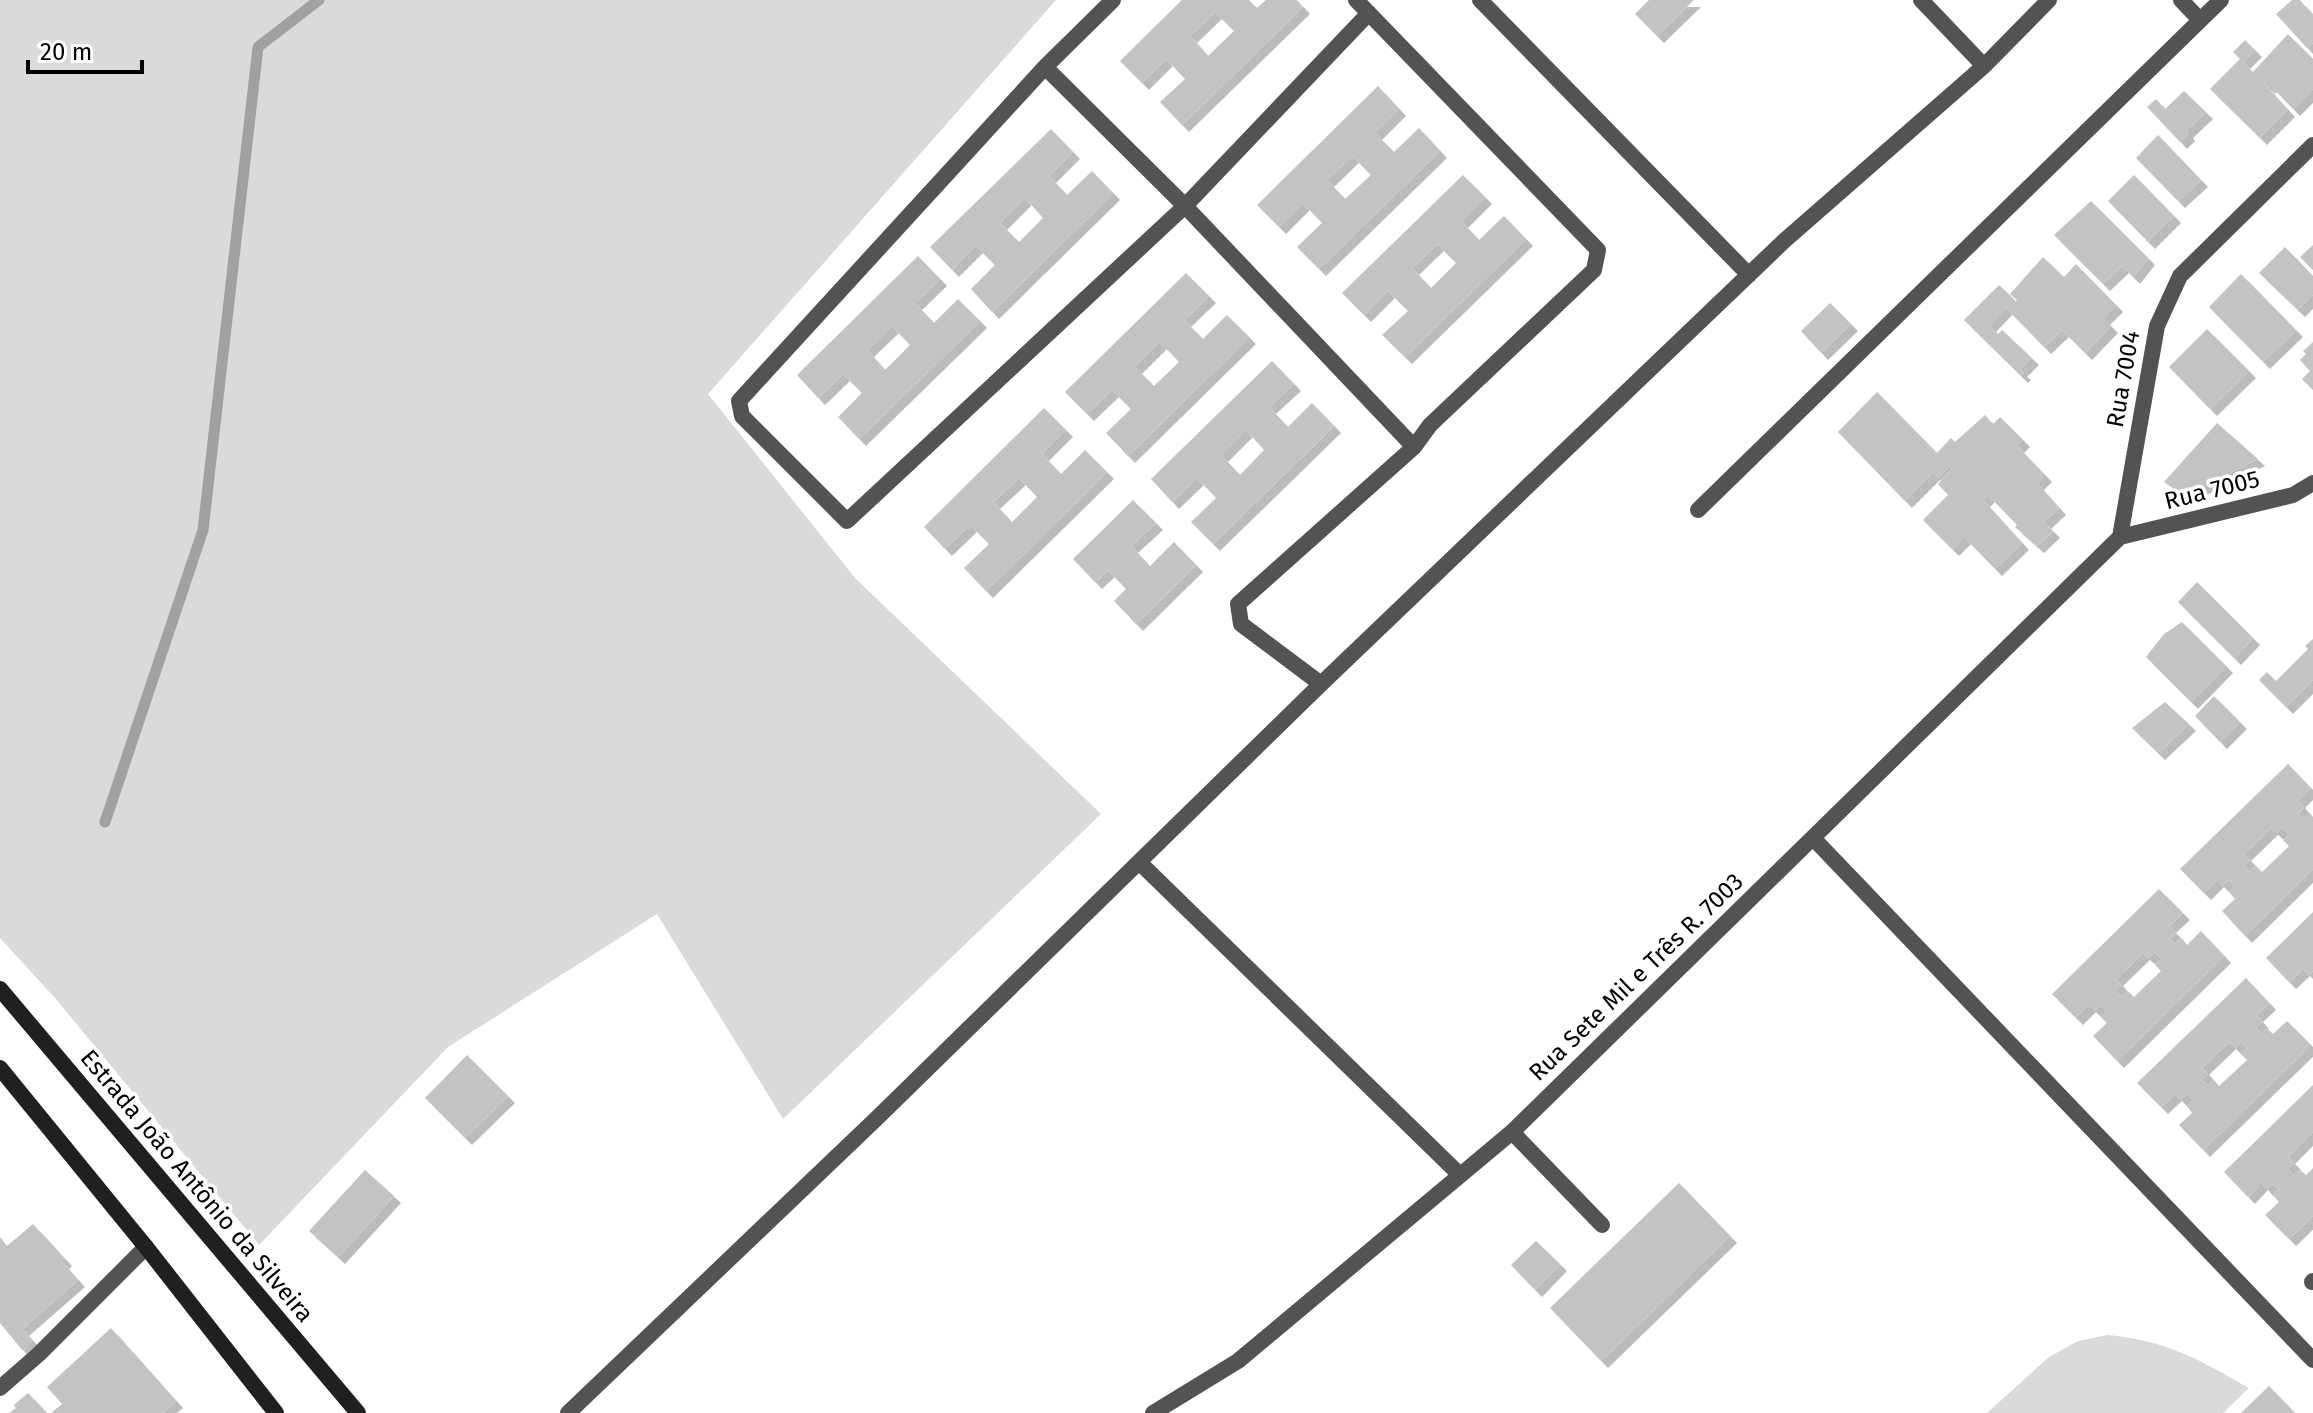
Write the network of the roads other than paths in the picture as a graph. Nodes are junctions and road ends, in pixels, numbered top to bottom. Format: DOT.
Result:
graph roads {
  1 [pos="1113,0"];
  2 [pos="1356,0"];
  3 [pos="1480,0"];
  4 [pos="1921,0"];
  5 [pos="2049,0"];
  6 [pos="2181,0"];
  7 [pos="2221,0"];
  8 [pos="1369,13"];
  9 [pos="2200,20"];
  10 [pos="1984,66"];
  11 [pos="1045,67"];
  12 [pos="2313,145"];
  13 [pos="1185,206"];
  14 [pos="1749,275"];
  15 [pos="1414,447"];
  16 [pos="2313,483"];
  17 [pos="1698,510"];
  18 [pos="2120,537"];
  19 [pos="1321,684"];
  20 [pos="1813,838"];
  21 [pos="1139,862"];
  22 [pos="0,989"];
  23 [pos="0,1068"];
  24 [pos="1512,1132"];
  25 [pos="1460,1175"];
  26 [pos="1602,1225"];
  27 [pos="146,1247"];
  28 [pos="2313,1360"];
  29 [pos="0,1388"];
  30 [pos="276,1413"];
  31 [pos="358,1413"];
  32 [pos="568,1413"];
  33 [pos="1153,1413"];
  1 -- 11 [label="street"];
  2 -- 8 [label="street"];
  3 -- 14 [label="street"];
  4 -- 10 [label="street"];
  5 -- 10 [label="street"];
  6 -- 9 [label="street"];
  7 -- 9 [label="street"];
  8 -- 13 [label="street"];
  8 -- 15 [label="street"];
  9 -- 17 [label="street"];
  10 -- 14 [label="street"];
  11 -- 13 [label="street"];
  11 -- 13 [label="street"];
  12 -- 18 [label="street, Rua 7004"];
  13 -- 15 [label="street"];
  14 -- 19 [label="street"];
  15 -- 19 [label="street"];
  16 -- 18 [label="street, Rua 7005"];
  18 -- 20 [label="street, Rua Sete Mil e Três R. 7003"];
  19 -- 21 [label="street"];
  20 -- 24 [label="street, Rua Sete Mil e Três R. 7003"];
  20 -- 28 [label="street"];
  21 -- 25 [label="street"];
  21 -- 32 [label="street"];
  22 -- 31 [label="main road, Estrada João Antônio da Silveira"];
  23 -- 27 [label="main road"];
  24 -- 25 [label="street, Rua Sete Mil e Três R. 7003"];
  24 -- 26 [label="street"];
  25 -- 33 [label="street, Rua Sete Mil e Três R. 7003"];
  27 -- 29 [label="street"];
  27 -- 30 [label="main road"];
}
